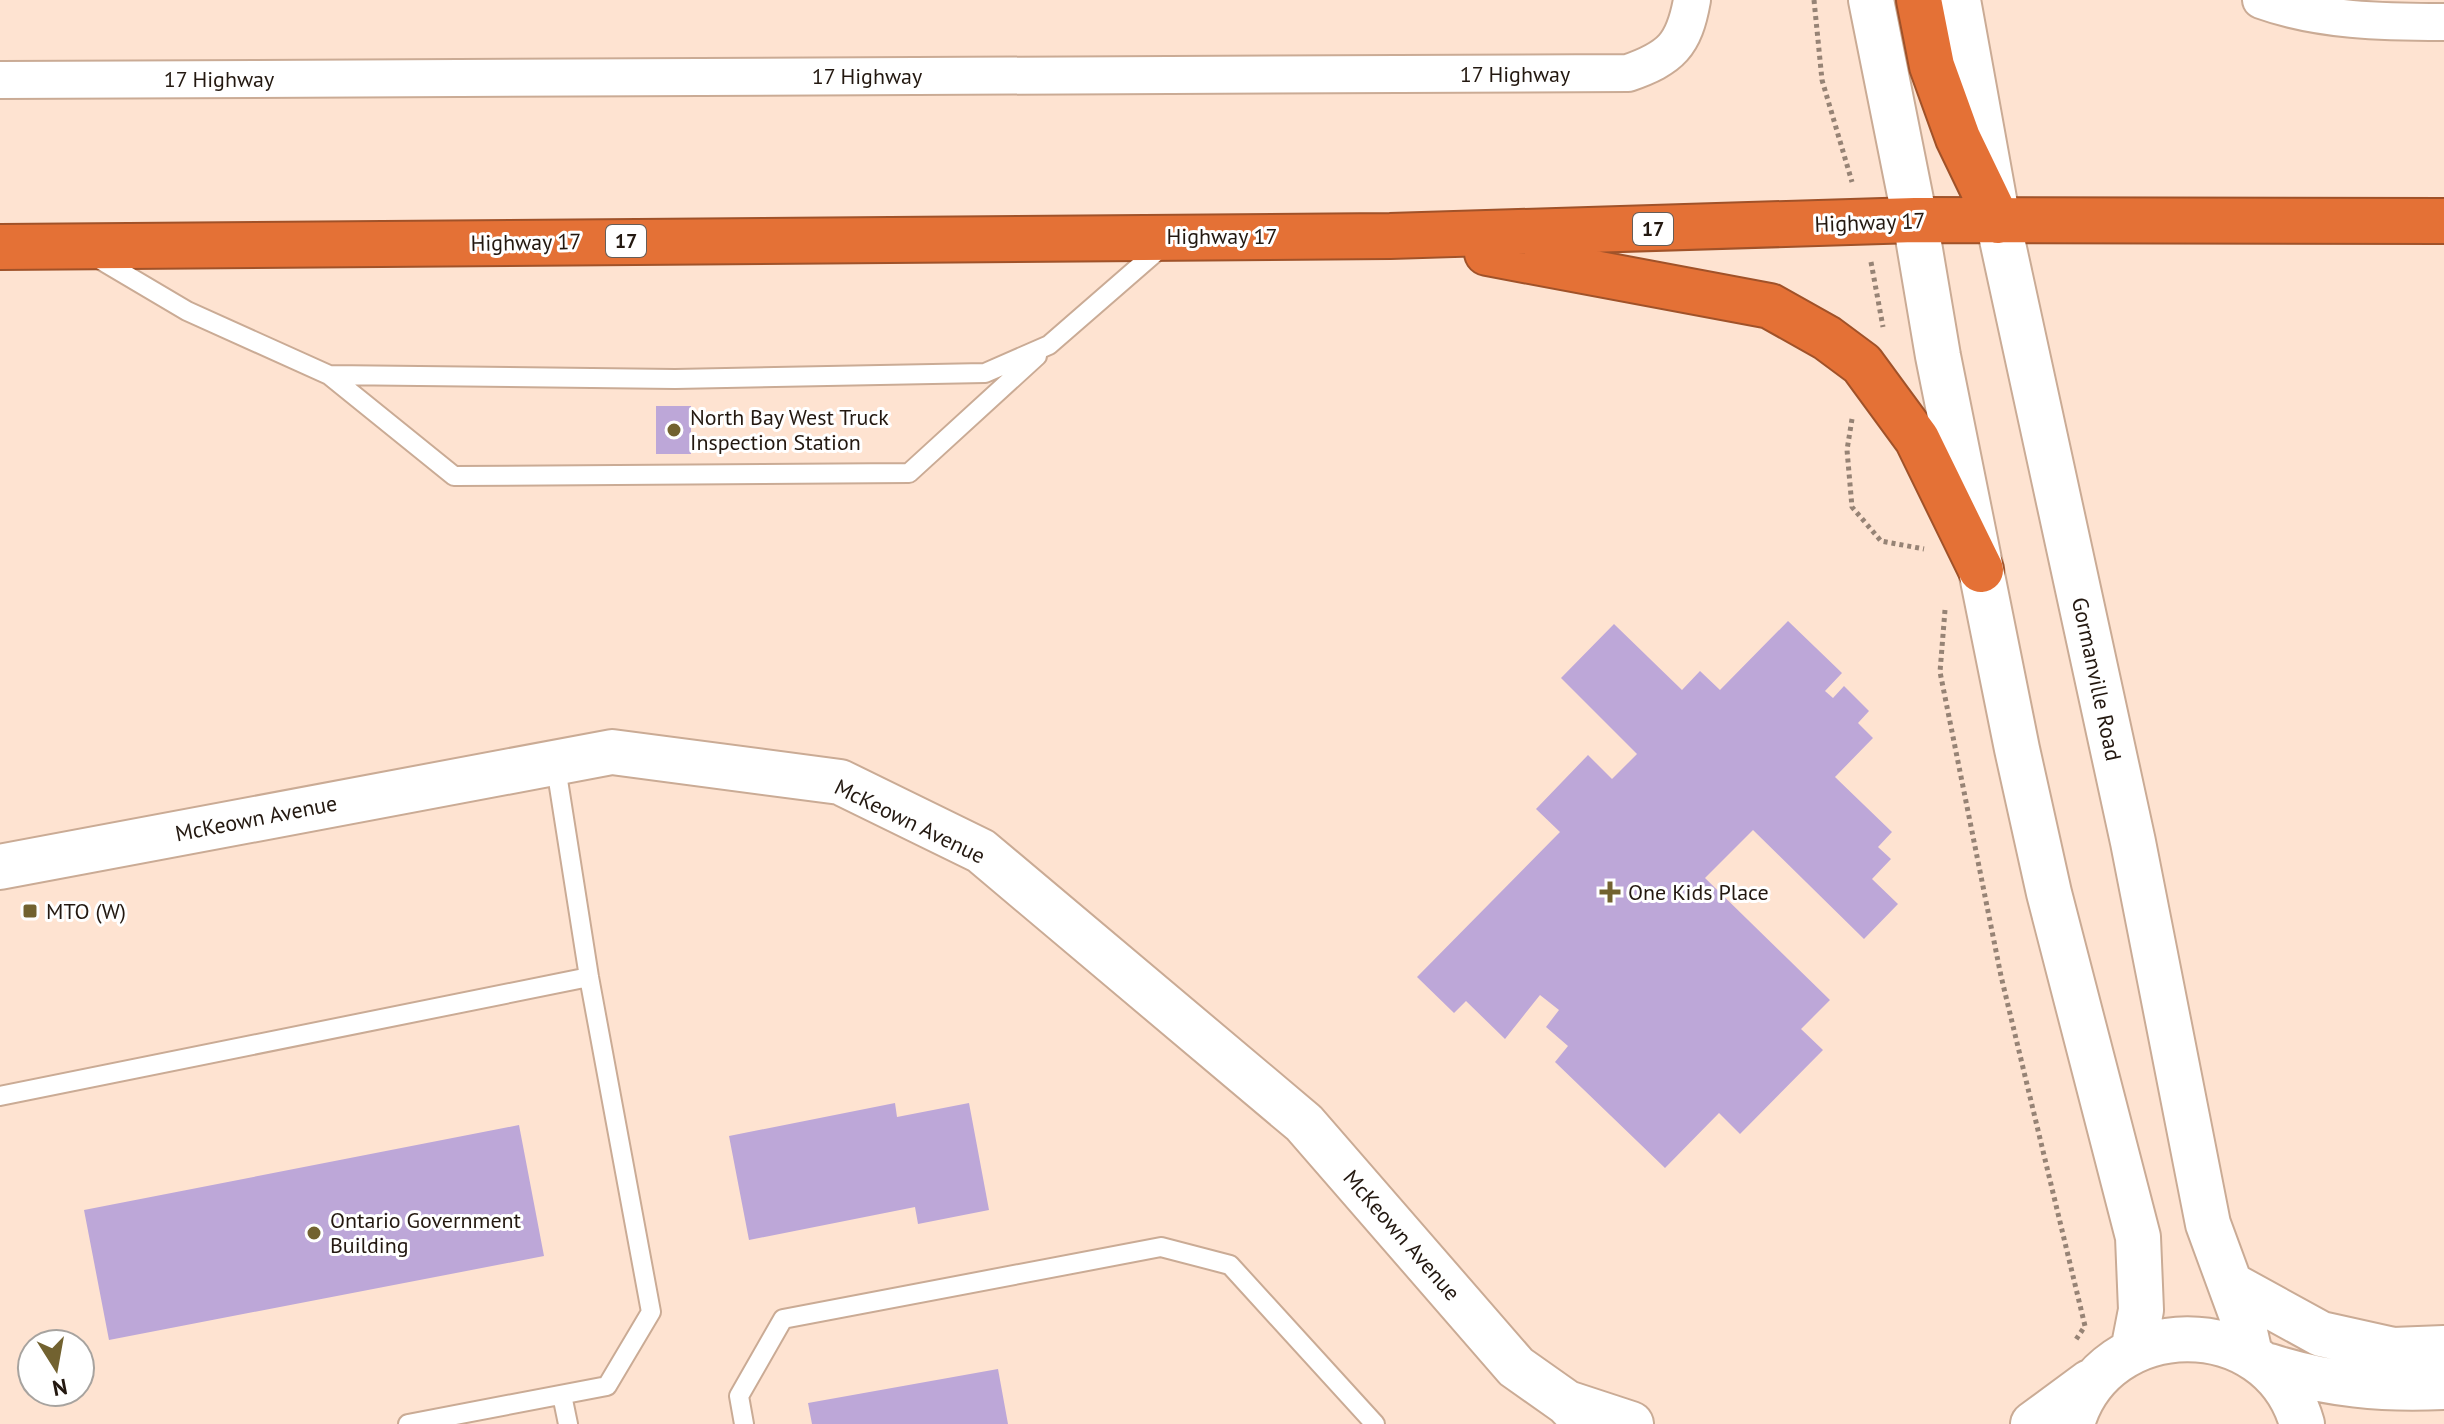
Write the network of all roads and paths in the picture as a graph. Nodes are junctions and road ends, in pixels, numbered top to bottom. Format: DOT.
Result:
graph roads {
  1 [pos="1692,0"];
  2 [pos="1814,0"];
  3 [pos="1871,0"];
  4 [pos="1919,0"];
  5 [pos="1958,0"];
  6 [pos="2261,0"];
  7 [pos="2444,22"];
  8 [pos="0,80"];
  9 [pos="1915,220"];
  10 [pos="1998,221"];
  11 [pos="2444,221"];
  12 [pos="1864,222"];
  13 [pos="1175,236"];
  14 [pos="1390,236"];
  15 [pos="77,246"];
  16 [pos="0,247"];
  17 [pos="1049,345"];
  18 [pos="1862,364"];
  19 [pos="329,375"];
  20 [pos="1928,560"];
  21 [pos="1981,570"];
  22 [pos="1946,600"];
  23 [pos="555,761"];
  24 [pos="0,867"];
  25 [pos="589,977"];
  26 [pos="0,1096"];
  27 [pos="2230,1284"];
  28 [pos="2444,1348"];
  29 [pos="2133,1351"];
  30 [pos="2260,1360"];
  31 [pos="2082,1363"];
  32 [pos="2444,1387"];
  33 [pos="562,1395"];
  34 [pos="1577,1413"];
  35 [pos="408,1424"];
  36 [pos="568,1424"];
  37 [pos="744,1424"];
  38 [pos="1375,1424"];
  39 [pos="1631,1424"];
  40 [pos="2033,1424"];
  41 [pos="2072,1424"];
  42 [pos="2302,1424"];
  1 -- 8 [label="street, 17 Highway"];
  2 -- 12 [label="path"];
  3 -- 9 [label="street"];
  4 -- 10 [label="highway"];
  5 -- 10 [label="street, Gormanville Road"];
  6 -- 7 [label="street"];
  9 -- 10 [label="highway, Highway 17 / 17"];
  9 -- 12 [label="highway, Highway 17 / 17"];
  9 -- 21 [label="street"];
  10 -- 11 [label="highway, Highway 17 / 17"];
  10 -- 27 [label="street, Gormanville Road"];
  12 -- 14 [label="highway, Highway 17 / 17"];
  12 -- 18 [label="path"];
  13 -- 14 [label="highway, Highway 17 / 17"];
  13 -- 15 [label="highway, Highway 17 / 17"];
  13 -- 17 [label="lane"];
  14 -- 18 [label="highway"];
  15 -- 16 [label="highway, Highway 17 / 17"];
  15 -- 19 [label="lane"];
  17 -- 19 [label="lane"];
  17 -- 19 [label="lane"];
  18 -- 20 [label="path"];
  18 -- 21 [label="highway"];
  21 -- 29 [label="street"];
  22 -- 31 [label="path"];
  23 -- 24 [label="street, McKeown Avenue"];
  23 -- 25 [label="lane"];
  23 -- 34 [label="street, McKeown Avenue"];
  25 -- 26 [label="lane"];
  25 -- 33 [label="lane"];
  27 -- 28 [label="street"];
  27 -- 30 [label="street, Gormanville Road"];
  29 -- 30 [label="street"];
  29 -- 31 [label="street"];
  30 -- 32 [label="street"];
  30 -- 42 [label="street"];
  31 -- 40 [label="street"];
  31 -- 41 [label="street"];
  33 -- 35 [label="lane"];
  33 -- 36 [label="lane"];
  34 -- 39 [label="street, McKeown Avenue"];
  37 -- 38 [label="lane"];
}
